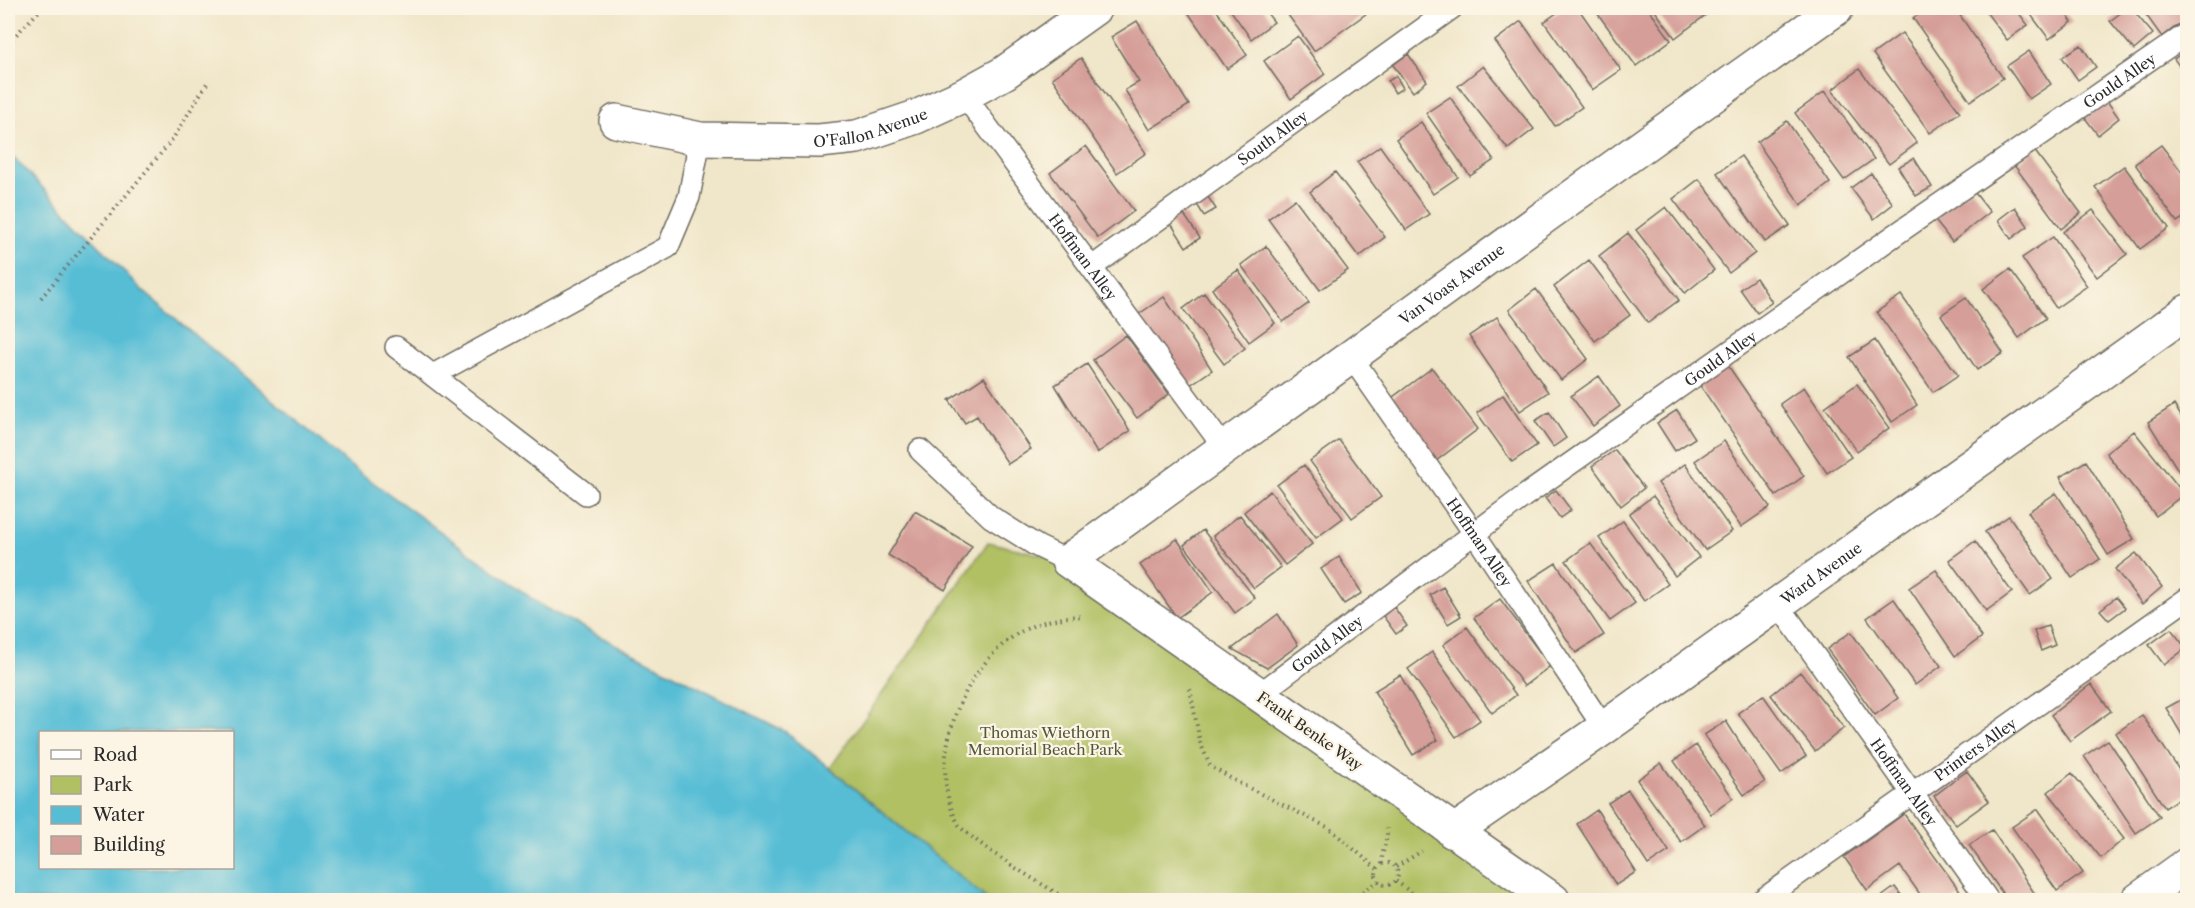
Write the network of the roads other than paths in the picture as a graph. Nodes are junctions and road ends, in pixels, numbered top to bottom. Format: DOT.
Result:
graph roads {
  1 [pos="1095,8"];
  2 [pos="1452,8"];
  3 [pos="1838,8"];
  4 [pos="2187,33"];
  5 [pos="964,95"];
  6 [pos="616,121"];
  7 [pos="700,139"];
  8 [pos="1092,267"];
  9 [pos="2187,311"];
  10 [pos="396,347"];
  11 [pos="1352,358"];
  12 [pos="433,375"];
  13 [pos="1225,449"];
  14 [pos="920,450"];
  15 [pos="586,494"];
  16 [pos="1474,533"];
  17 [pos="1068,561"];
  18 [pos="2187,598"];
  19 [pos="1778,604"];
  20 [pos="1258,695"];
  21 [pos="1604,728"];
  22 [pos="1912,794"];
  23 [pos="1453,832"];
  24 [pos="2187,864"];
  25 [pos="1553,900"];
  26 [pos="1762,900"];
  27 [pos="1988,900"];
  28 [pos="2138,900"];
  1 -- 5 [label="street, O’Fallon Avenue"];
  2 -- 8 [label="lane, South Alley"];
  3 -- 11 [label="street, Van Voast Avenue"];
  4 -- 16 [label="lane, Gould Alley"];
  5 -- 7 [label="street, O’Fallon Avenue"];
  5 -- 8 [label="lane, Hoffman Alley"];
  6 -- 7 [label="street, O’Fallon Avenue"];
  7 -- 12 [label="lane"];
  8 -- 13 [label="lane, Hoffman Alley"];
  9 -- 19 [label="street, Ward Avenue"];
  10 -- 12 [label="lane"];
  11 -- 13 [label="street, Van Voast Avenue"];
  11 -- 16 [label="lane, Hoffman Alley"];
  12 -- 15 [label="lane"];
  13 -- 17 [label="street, Van Voast Avenue"];
  14 -- 17 [label="lane"];
  16 -- 20 [label="lane, Gould Alley"];
  16 -- 21 [label="lane, Hoffman Alley"];
  17 -- 20 [label="street, Frank Benke Way"];
  18 -- 22 [label="lane, Printers Alley"];
  19 -- 21 [label="street, Ward Avenue"];
  19 -- 22 [label="lane, Hoffman Alley"];
  20 -- 23 [label="street, Frank Benke Way"];
  21 -- 23 [label="street, Ward Avenue"];
  22 -- 26 [label="lane, Printers Alley"];
  22 -- 27 [label="lane, Hoffman Alley"];
  23 -- 25 [label="street, Frank Benke Way"];
  24 -- 28 [label="street"];
}
